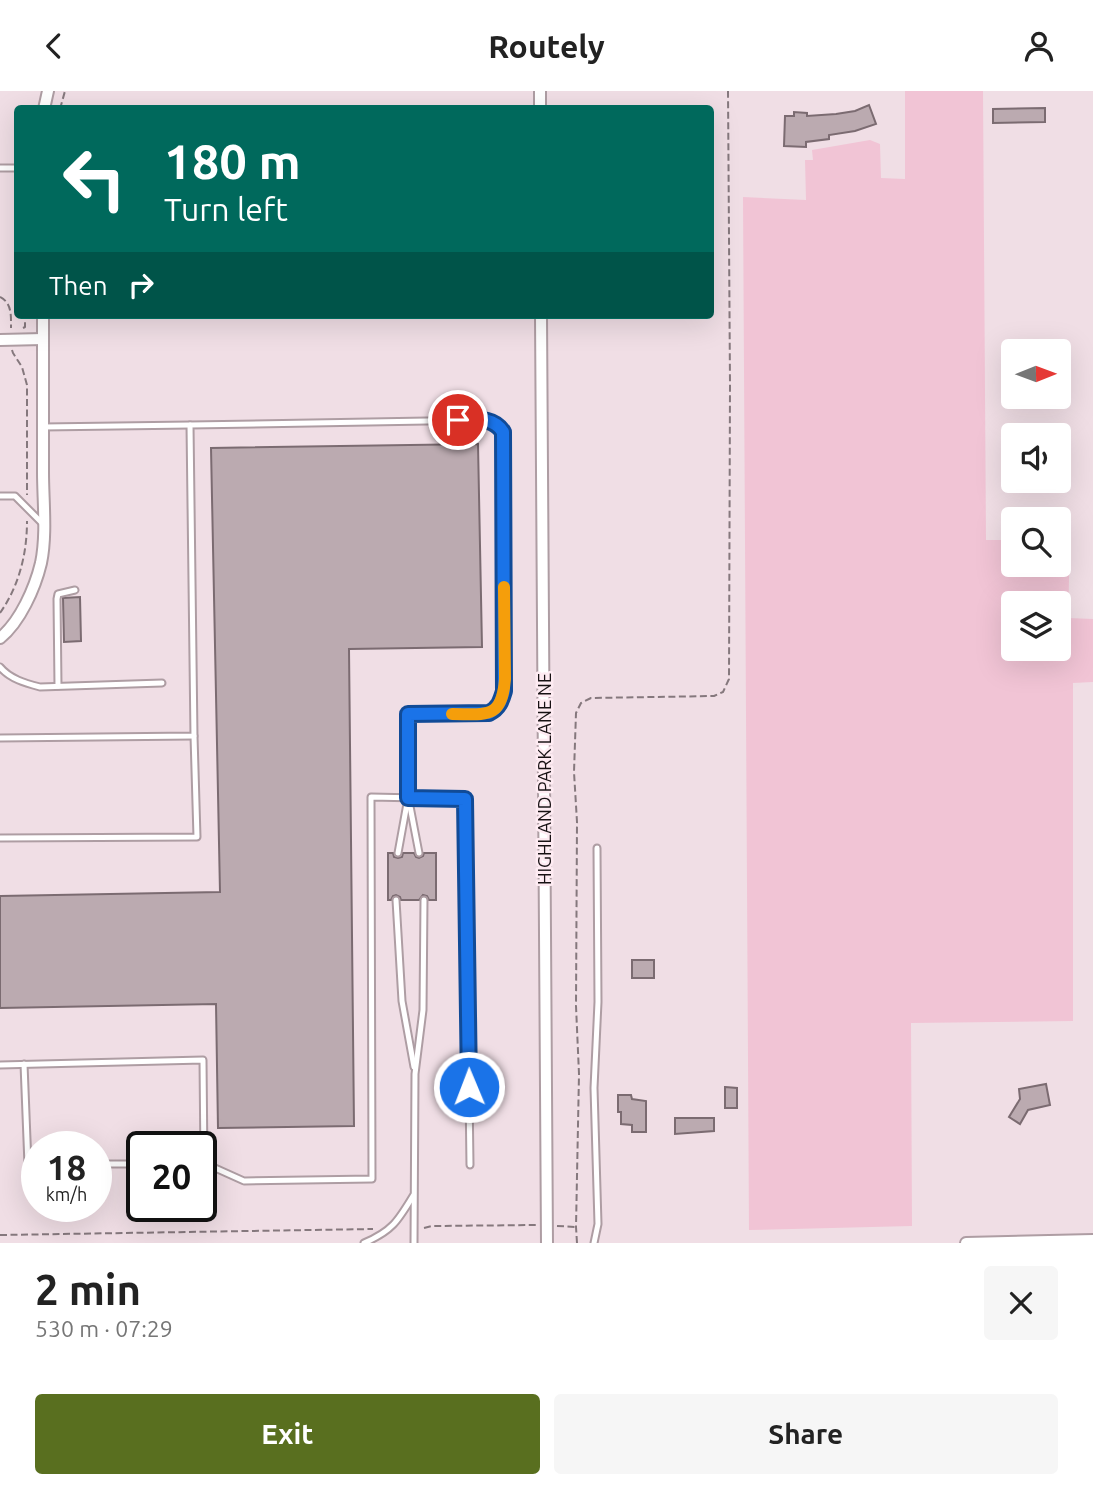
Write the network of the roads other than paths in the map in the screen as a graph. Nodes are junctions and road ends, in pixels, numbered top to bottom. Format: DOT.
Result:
graph roads {
  1 [pos="43,319"];
  2 [pos="541,319"];
  3 [pos="43,339"];
  4 [pos="0,340"];
  5 [pos="190,425"];
  6 [pos="43,427"];
  7 [pos="0,496"];
  8 [pos="44,525"];
  9 [pos="75,590"];
  10 [pos="0,638"];
  11 [pos="0,667"];
  12 [pos="162,683"];
  13 [pos="58,686"];
  14 [pos="194,736"];
  15 [pos="0,738"];
  16 [pos="408,798"];
  17 [pos="0,838"];
  18 [pos="597,848"];
  19 [pos="398,853"];
  20 [pos="419,853"];
  21 [pos="396,900"];
  22 [pos="424,900"];
  23 [pos="24,1064"];
  24 [pos="0,1065"];
  25 [pos="415,1074"];
  26 [pos="27,1131"];
  27 [pos="203,1131"];
  28 [pos="470,1165"];
  29 [pos="217,1169"];
  30 [pos="415,1193"];
  31 [pos="1093,1240"];
  32 [pos="364,1243"];
  33 [pos="414,1243"];
  34 [pos="547,1243"];
  35 [pos="594,1243"];
  36 [pos="966,1243"];
  1 -- 3 [label="street"];
  2 -- 34 [label="street, HIGHLAND PARK LANE NE"];
  3 -- 4 [label="street"];
  3 -- 6 [label="street"];
  5 -- 6 [label="lane"];
  5 -- 14 [label="lane"];
  5 -- 16 [label="lane"];
  6 -- 8 [label="street"];
  7 -- 8 [label="lane"];
  8 -- 10 [label="street"];
  9 -- 13 [label="lane"];
  11 -- 13 [label="lane"];
  12 -- 13 [label="lane"];
  14 -- 15 [label="lane"];
  14 -- 17 [label="lane"];
  16 -- 19 [label="lane"];
  16 -- 20 [label="lane"];
  16 -- 28 [label="lane"];
  16 -- 29 [label="lane"];
  18 -- 35 [label="lane"];
  21 -- 25 [label="lane"];
  22 -- 25 [label="lane"];
  23 -- 24 [label="lane"];
  23 -- 26 [label="lane"];
  23 -- 27 [label="lane"];
  25 -- 30 [label="lane"];
  30 -- 32 [label="lane"];
  30 -- 33 [label="lane"];
  31 -- 36 [label="street"];
}
